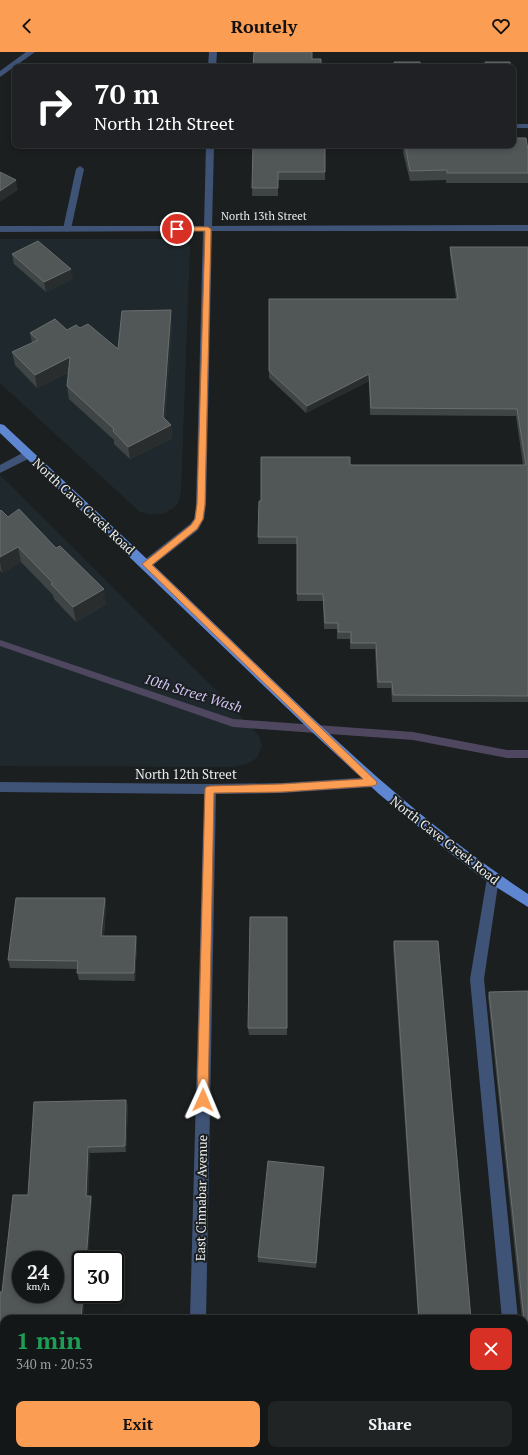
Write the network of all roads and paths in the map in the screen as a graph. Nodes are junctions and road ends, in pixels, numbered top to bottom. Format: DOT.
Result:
graph roads {
  1 [pos="31,52"];
  2 [pos="213,52"];
  3 [pos="15,64"];
  4 [pos="212,64"];
  5 [pos="12,66"];
  6 [pos="0,75"];
  7 [pos="516,126"];
  8 [pos="528,126"];
  9 [pos="210,148"];
  10 [pos="80,169"];
  11 [pos="528,228"];
  12 [pos="0,229"];
  13 [pos="67,229"];
  14 [pos="208,229"];
  15 [pos="0,427"];
  16 [pos="28,454"];
  17 [pos="0,469"];
  18 [pos="147,564"];
  19 [pos="372,782"];
  20 [pos="0,787"];
  21 [pos="210,789"];
  22 [pos="493,878"];
  23 [pos="528,901"];
  24 [pos="198,1315"];
  25 [pos="510,1315"];
  1 -- 3 [label="street"];
  2 -- 4 [label="street"];
  5 -- 6 [label="street"];
  7 -- 8 [label="street"];
  9 -- 14 [label="street"];
  10 -- 13 [label="street"];
  11 -- 14 [label="street, North 13th Street"];
  12 -- 13 [label="street, North 13th Street"];
  13 -- 14 [label="street, North 13th Street"];
  14 -- 18 [label="street"];
  15 -- 16 [label="main road, North Cave Creek Road"];
  16 -- 17 [label="street"];
  16 -- 18 [label="main road, North Cave Creek Road"];
  18 -- 19 [label="main road, North Cave Creek Road"];
  19 -- 21 [label="street, North 12th Street"];
  19 -- 22 [label="main road, North Cave Creek Road"];
  20 -- 21 [label="street, North 12th Street"];
  21 -- 24 [label="street, East Cinnabar Avenue"];
  22 -- 23 [label="main road, North Cave Creek Road"];
  22 -- 25 [label="street"];
}
